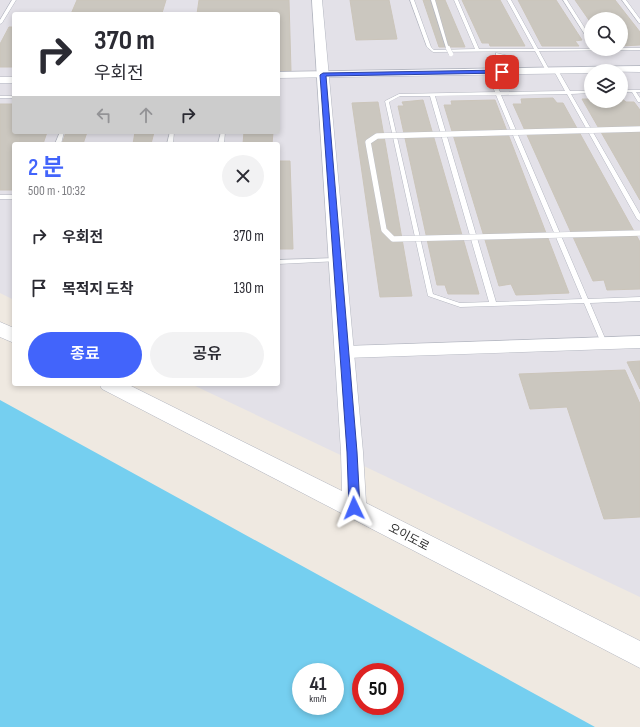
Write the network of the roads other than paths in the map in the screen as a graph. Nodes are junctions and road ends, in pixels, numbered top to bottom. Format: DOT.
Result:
graph roads {
  1 [pos="14,0"];
  2 [pos="317,0"];
  3 [pos="412,0"];
  4 [pos="433,0"];
  5 [pos="456,0"];
  6 [pos="509,0"];
  7 [pos="565,0"];
  8 [pos="624,0"];
  9 [pos="640,22"];
  10 [pos="0,23"];
  11 [pos="584,30"];
  12 [pos="584,49"];
  13 [pos="628,49"];
  14 [pos="640,49"];
  15 [pos="536,50"];
  16 [pos="478,51"];
  17 [pos="640,70"];
  18 [pos="515,71"];
  19 [pos="552,71"];
  20 [pos="489,72"];
  21 [pos="280,75"];
  22 [pos="323,75"];
  23 [pos="0,80"];
  24 [pos="12,80"];
  25 [pos="628,91"];
  26 [pos="633,91"];
  27 [pos="640,91"];
  28 [pos="568,92"];
  29 [pos="584,92"];
  30 [pos="498,93"];
  31 [pos="432,94"];
  32 [pos="12,96"];
  33 [pos="0,97"];
  34 [pos="640,101"];
  35 [pos="640,129"];
  36 [pos="0,197"];
  37 [pos="12,197"];
  38 [pos="640,219"];
  39 [pos="640,233"];
  40 [pos="337,260"];
  41 [pos="280,262"];
  42 [pos="640,299"];
  43 [pos="586,302"];
  44 [pos="493,304"];
  45 [pos="0,329"];
  46 [pos="12,335"];
  47 [pos="640,342"];
  48 [pos="604,343"];
  49 [pos="345,352"];
  50 [pos="113,386"];
  51 [pos="354,508"];
  52 [pos="640,655"];
  1 -- 10 [label="lane"];
  2 -- 22 [label="main road"];
  3 -- 16 [label="lane"];
  4 -- 18 [label="lane, bridge"];
  5 -- 16 [label="lane"];
  6 -- 15 [label="lane"];
  7 -- 11 [label="lane"];
  8 -- 9 [label="lane"];
  12 -- 15 [label="lane"];
  13 -- 14 [label="lane"];
  15 -- 16 [label="lane"];
  15 -- 19 [label="lane"];
  17 -- 19 [label="street"];
  18 -- 19 [label="street"];
  18 -- 20 [label="street"];
  19 -- 28 [label="lane"];
  20 -- 22 [label="street"];
  20 -- 30 [label="lane"];
  21 -- 22 [label="street"];
  22 -- 40 [label="main road"];
  23 -- 24 [label="street"];
  25 -- 26 [label="lane"];
  26 -- 27 [label="lane"];
  26 -- 34 [label="lane"];
  28 -- 29 [label="lane"];
  28 -- 30 [label="lane"];
  28 -- 38 [label="lane"];
  30 -- 31 [label="lane"];
  30 -- 43 [label="lane"];
  31 -- 44 [label="lane"];
  31 -- 44 [label="lane"];
  32 -- 33 [label="lane"];
  35 -- 39 [label="lane, bridge"];
  36 -- 37 [label="lane"];
  40 -- 41 [label="lane"];
  40 -- 49 [label="main road"];
  42 -- 43 [label="lane"];
  43 -- 44 [label="lane"];
  43 -- 48 [label="lane"];
  45 -- 46 [label="main road"];
  47 -- 48 [label="street"];
  48 -- 49 [label="street"];
  49 -- 51 [label="main road"];
  50 -- 51 [label="main road, 오이도로"];
  51 -- 52 [label="main road, 오이도로"];
}
